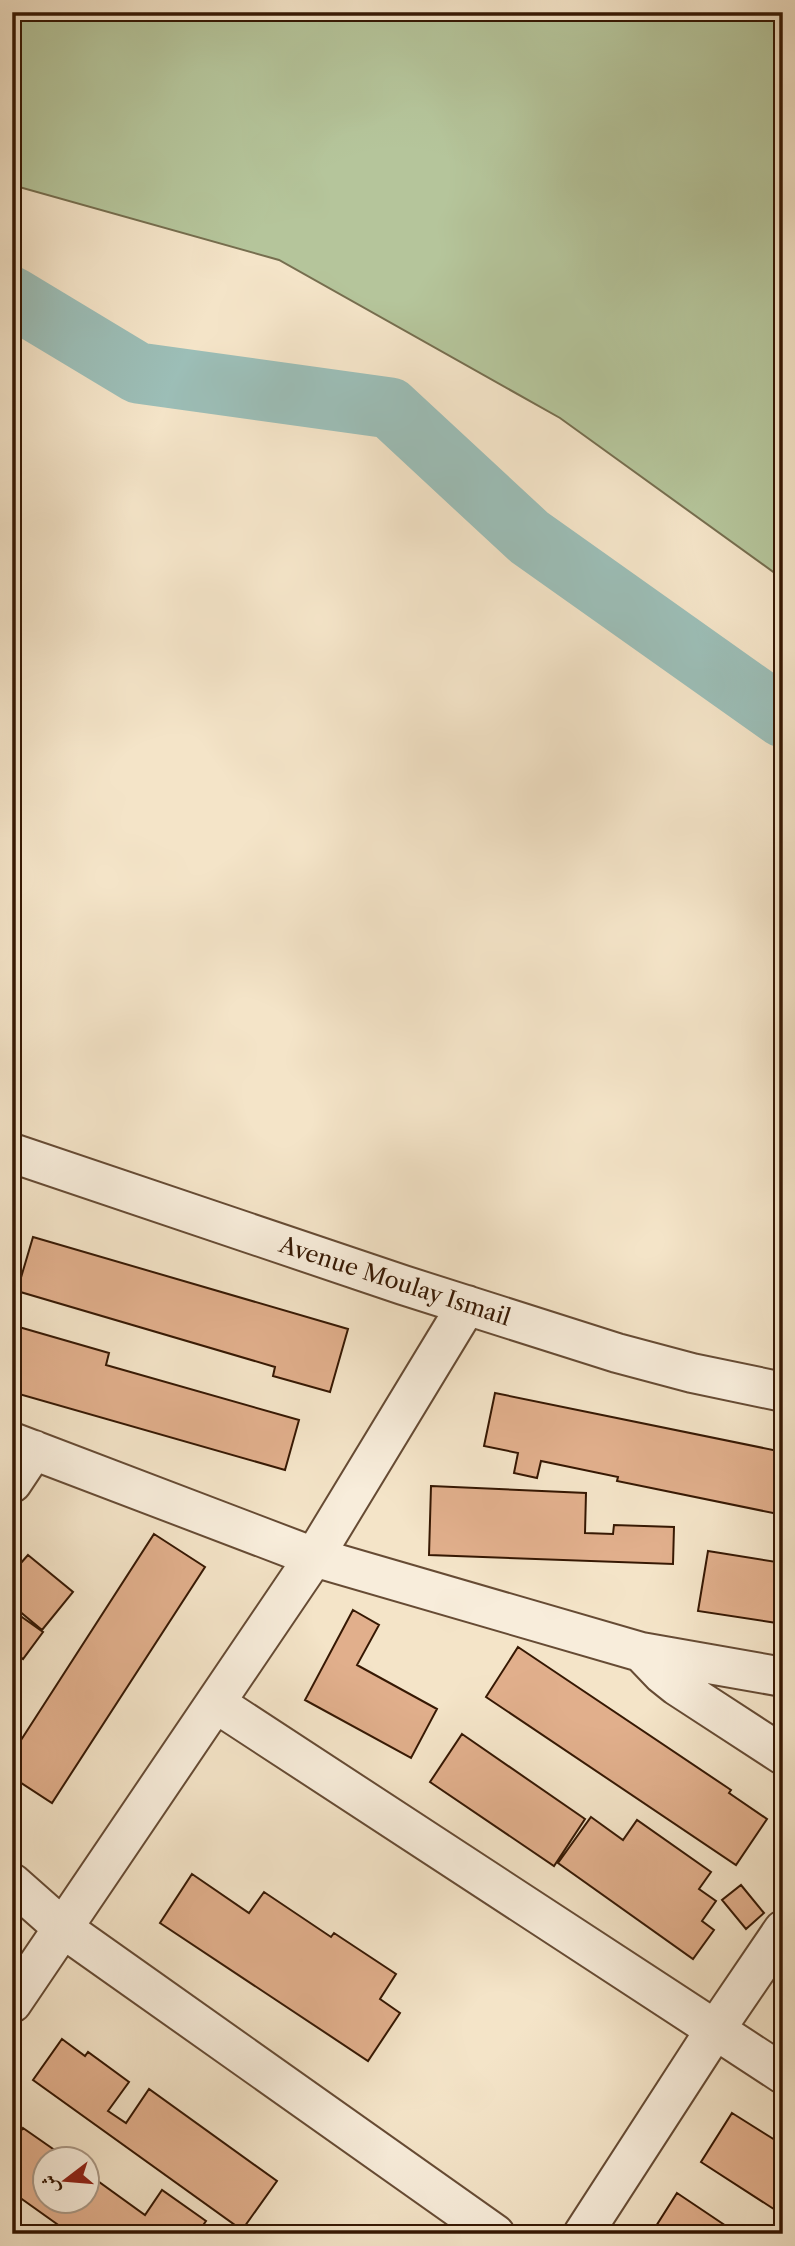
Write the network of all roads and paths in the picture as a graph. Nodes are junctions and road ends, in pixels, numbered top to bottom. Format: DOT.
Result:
graph roads {
  1 [pos="17,1164"];
  2 [pos="467,1305"];
  3 [pos="783,1392"];
  4 [pos="23,1446"];
  5 [pos="12,1483"];
  6 [pos="314,1557"];
  7 [pos="641,1651"];
  8 [pos="783,1677"];
  9 [pos="217,1704"];
  10 [pos="783,1755"];
  11 [pos="12,1883"];
  12 [pos="64,1929"];
  13 [pos="783,1930"];
  14 [pos="12,2003"];
  15 [pos="715,2030"];
  16 [pos="783,2074"];
  17 [pos="495,2234"];
  18 [pos="583,2234"];
  1 -- 2 [label="street, Avenue Moulay Ismail"];
  2 -- 3 [label="street, Avenue Moulay Ismail"];
  2 -- 6 [label="street"];
  4 -- 5 [label="street"];
  4 -- 6 [label="street"];
  6 -- 7 [label="street"];
  6 -- 9 [label="street"];
  7 -- 8 [label="street"];
  7 -- 10 [label="street"];
  9 -- 12 [label="street"];
  9 -- 15 [label="street"];
  11 -- 12 [label="street"];
  12 -- 14 [label="street"];
  12 -- 17 [label="street"];
  13 -- 15 [label="street"];
  15 -- 16 [label="street"];
  15 -- 18 [label="street"];
}
